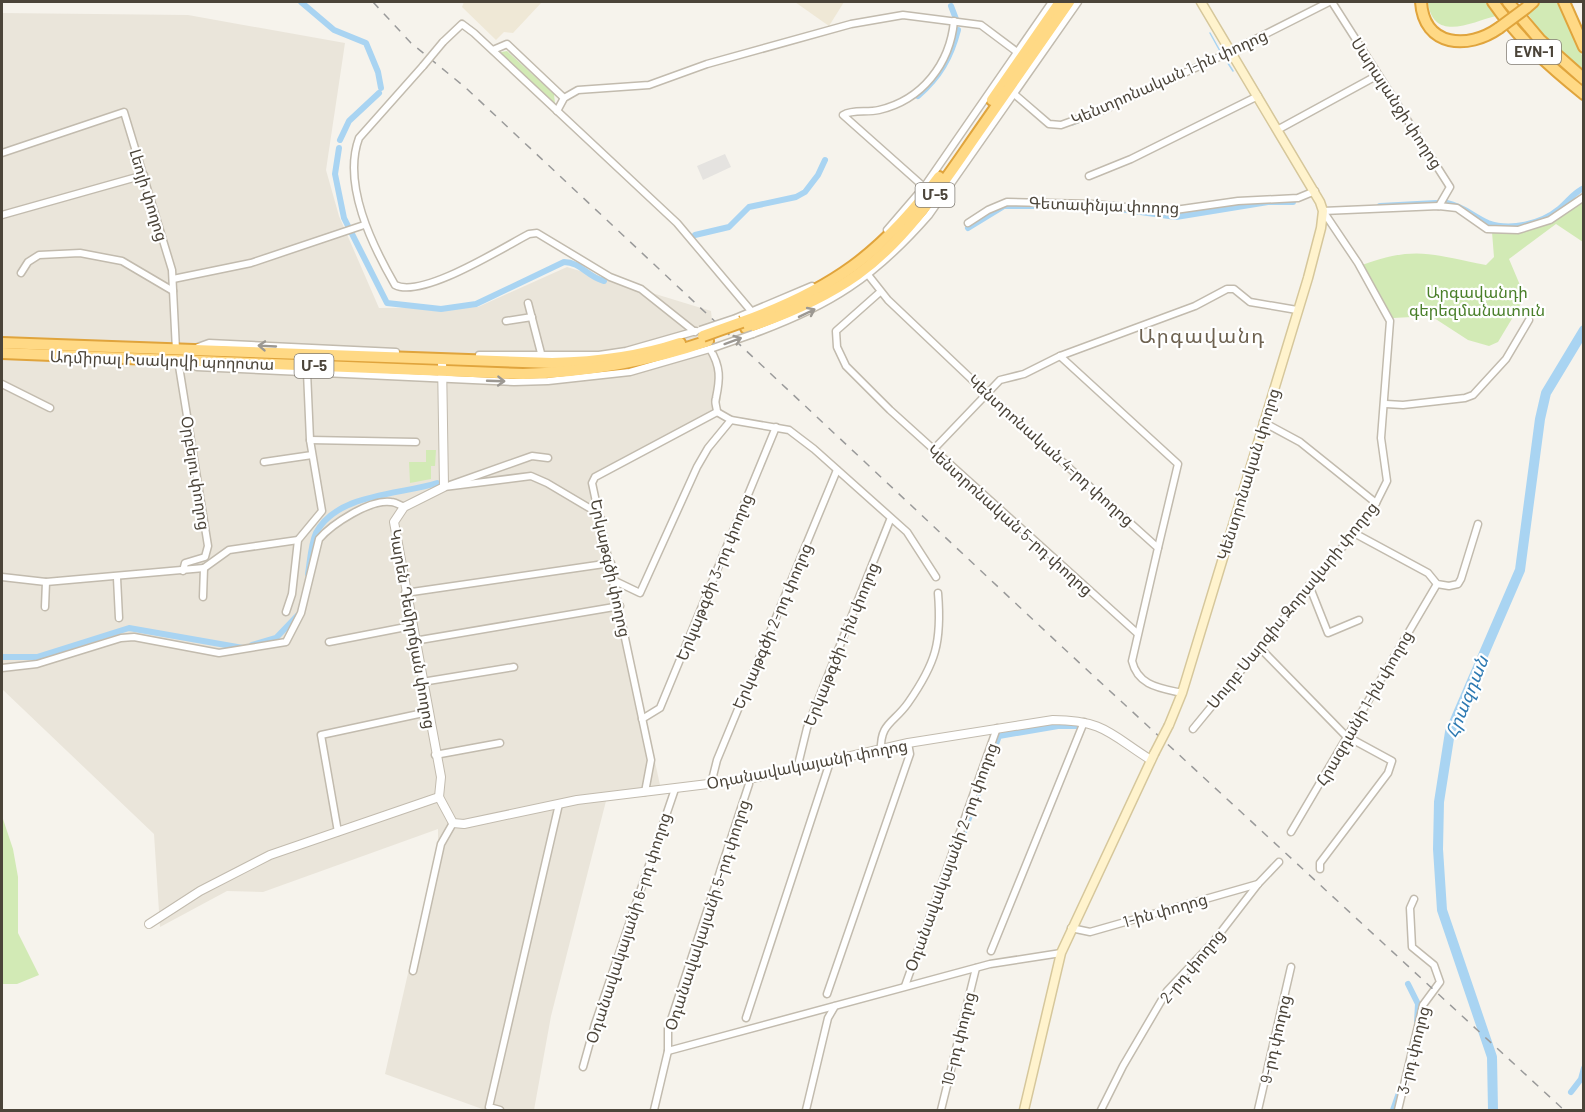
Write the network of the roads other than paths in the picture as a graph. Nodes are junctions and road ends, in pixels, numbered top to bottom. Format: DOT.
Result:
graph roads {
  1 [pos="1052,2"];
  2 [pos="1060,2"];
  3 [pos="1069,2"];
  4 [pos="1078,2"];
  5 [pos="1201,2"];
  6 [pos="1330,2"];
  7 [pos="1421,2"];
  8 [pos="1426,2"];
  9 [pos="1493,2"];
  10 [pos="1508,2"];
  11 [pos="1564,2"];
  12 [pos="1527,4"];
  13 [pos="954,21"];
  14 [pos="1498,26"];
  15 [pos="1584,47"];
  16 [pos="493,50"];
  17 [pos="1017,52"];
  18 [pos="1230,52"];
  19 [pos="1378,75"];
  20 [pos="1584,79"];
  21 [pos="1013,93"];
  22 [pos="1584,94"];
  23 [pos="1258,96"];
  24 [pos="564,98"];
  25 [pos="557,111"];
  26 [pos="1279,129"];
  27 [pos="965,133"];
  28 [pos="2,153"];
  29 [pos="144,175"];
  30 [pos="1089,176"];
  31 [pos="924,187"];
  32 [pos="1315,191"];
  33 [pos="1584,198"];
  34 [pos="1439,206"];
  35 [pos="1323,211"];
  36 [pos="926,213"];
  37 [pos="2,215"];
  38 [pos="969,223"];
  39 [pos="364,225"];
  40 [pos="21,273"];
  41 [pos="869,276"];
  42 [pos="172,279"];
  43 [pos="173,291"];
  44 [pos="880,292"];
  45 [pos="528,303"];
  46 [pos="1297,310"];
  47 [pos="752,312"];
  48 [pos="532,317"];
  49 [pos="1529,320"];
  50 [pos="506,321"];
  51 [pos="744,325"];
  52 [pos="705,339"];
  53 [pos="2,344"];
  54 [pos="2,353"];
  55 [pos="183,356"];
  56 [pos="1060,356"];
  57 [pos="543,359"];
  58 [pos="441,367"];
  59 [pos="307,372"];
  60 [pos="2,384"];
  61 [pos="985,392"];
  62 [pos="1386,404"];
  63 [pos="50,408"];
  64 [pos="717,412"];
  65 [pos="731,420"];
  66 [pos="1263,422"];
  67 [pos="776,427"];
  68 [pos="310,440"];
  69 [pos="416,442"];
  70 [pos="933,450"];
  71 [pos="312,455"];
  72 [pos="548,458"];
  73 [pos="264,462"];
  74 [pos="837,470"];
  75 [pos="444,487"];
  76 [pos="1376,503"];
  77 [pos="404,507"];
  78 [pos="601,519"];
  79 [pos="890,520"];
  80 [pos="1478,524"];
  81 [pos="1354,533"];
  82 [pos="298,540"];
  83 [pos="1158,548"];
  84 [pos="611,563"];
  85 [pos="204,568"];
  86 [pos="183,571"];
  87 [pos="2,577"];
  88 [pos="936,577"];
  89 [pos="117,578"];
  90 [pos="615,581"];
  91 [pos="46,582"];
  92 [pos="1437,584"];
  93 [pos="1309,585"];
  94 [pos="938,593"];
  95 [pos="405,594"];
  96 [pos="203,597"];
  97 [pos="620,606"];
  98 [pos="45,607"];
  99 [pos="286,612"];
  100 [pos="119,618"];
  101 [pos="1359,620"];
  102 [pos="411,626"];
  103 [pos="1137,633"];
  104 [pos="414,641"];
  105 [pos="328,642"];
  106 [pos="1259,647"];
  107 [pos="514,667"];
  108 [pos="2,668"];
  109 [pos="422,682"];
  110 [pos="1182,693"];
  111 [pos="428,712"];
  112 [pos="642,719"];
  113 [pos="1084,722"];
  114 [pos="997,728"];
  115 [pos="1193,729"];
  116 [pos="1346,736"];
  117 [pos="500,743"];
  118 [pos="908,743"];
  119 [pos="881,750"];
  120 [pos="435,755"];
  121 [pos="1153,757"];
  122 [pos="830,762"];
  123 [pos="797,769"];
  124 [pos="749,778"];
  125 [pos="711,784"];
  126 [pos="675,789"];
  127 [pos="645,792"];
  128 [pos="439,797"];
  129 [pos="559,804"];
  130 [pos="453,823"];
  131 [pos="338,832"];
  132 [pos="1291,832"];
  133 [pos="1279,862"];
  134 [pos="1320,869"];
  135 [pos="1258,884"];
  136 [pos="1413,899"];
  137 [pos="149,924"];
  138 [pos="1071,928"];
  139 [pos="992,951"];
  140 [pos="1061,953"];
  141 [pos="976,968"];
  142 [pos="1291,968"];
  143 [pos="413,971"];
  144 [pos="904,986"];
  145 [pos="827,994"];
  146 [pos="835,1006"];
  147 [pos="746,1018"];
  148 [pos="668,1051"];
  149 [pos="583,1067"];
  150 [pos="500,1110"];
  151 [pos="654,1110"];
  152 [pos="806,1110"];
  153 [pos="941,1110"];
  154 [pos="1024,1110"];
  155 [pos="1101,1110"];
  156 [pos="1258,1110"];
  157 [pos="1398,1110"];
  1 -- 17 [label="street"];
  2 -- 27 [label="highway, Ադմիրալ Իսակովի պողոտա / Մ-5"];
  3 -- 36 [label="highway, Ադմիրալ Իսակովի պողոտա / Մ-5"];
  4 -- 21 [label="street"];
  5 -- 18 [label="main road"];
  6 -- 18 [label="street, Կենտրոնական 1-ին փողոց"];
  6 -- 19 [label="street, Սարալանջի փողոց"];
  7 -- 14 [label="highway"];
  8 -- 14 [label="highway"];
  9 -- 22 [label="highway, EVN-1"];
  10 -- 20 [label="highway, EVN-1"];
  11 -- 15 [label="highway"];
  12 -- 14 [label="highway, bridge"];
  13 -- 17 [label="street"];
  13 -- 24 [label="street"];
  13 -- 31 [label="street"];
  16 -- 24 [label="street"];
  16 -- 25 [label="street"];
  16 -- 39 [label="street, bridge"];
  17 -- 27 [label="street"];
  18 -- 21 [label="street, Կենտրոնական 1-ին փողոց"];
  18 -- 23 [label="main road"];
  19 -- 26 [label="street"];
  19 -- 34 [label="street, Սարալանջի փողոց"];
  21 -- 36 [label="street"];
  23 -- 26 [label="main road"];
  23 -- 30 [label="street"];
  24 -- 25 [label="street"];
  25 -- 47 [label="street"];
  26 -- 32 [label="main road"];
  27 -- 31 [label="street"];
  27 -- 51 [label="highway, Ադմիրալ Իսակովի պողոտա / Մ-5"];
  28 -- 29 [label="street, Լեոյի փողոց"];
  29 -- 37 [label="street"];
  29 -- 42 [label="street, Լեոյի փողոց"];
  31 -- 47 [label="street"];
  32 -- 35 [label="main road"];
  32 -- 38 [label="street, Գետափնյա փողոց"];
  33 -- 34 [label="street"];
  34 -- 35 [label="street"];
  35 -- 46 [label="main road, Կենտրոնական փողոց"];
  35 -- 62 [label="street, Սուրբ Սարգիս Զորավարի փողոց"];
  36 -- 41 [label="street"];
  36 -- 51 [label="highway, Ադմիրալ Իսակովի պողոտա / Մ-5"];
  39 -- 42 [label="street"];
  39 -- 52 [label="street"];
  40 -- 43 [label="street"];
  41 -- 44 [label="street, Կենտրոնական 4-րդ փողոց"];
  51 -- 41 [label="street, one-way"];
  42 -- 43 [label="street, Լեոյի փողոց"];
  43 -- 55 [label="street, Լեոյի փողոց"];
  44 -- 61 [label="street, Կենտրոնական 4-րդ փողոց"];
  44 -- 70 [label="street, Կենտրոնական 5-րդ փողոց"];
  45 -- 48 [label="street"];
  46 -- 56 [label="street"];
  46 -- 66 [label="main road, Կենտրոնական փողոց"];
  47 -- 51 [label="street"];
  48 -- 50 [label="street"];
  48 -- 57 [label="street"];
  49 -- 62 [label="street"];
  51 -- 52 [label="highway, Ադմիրալ Իսակովի պողոտա / Մ-5"];
  52 -- 57 [label="highway, Ադմիրալ Իսակովի պողոտա / Մ-5"];
  58 -- 52 [label="highway, Ադմիրալ Իսակովի պողոտա / Մ-5, one-way"];
  52 -- 64 [label="street"];
  53 -- 55 [label="highway, Ադմիրալ Իսակովի պողոտա / Մ-5"];
  54 -- 55 [label="highway, Ադմիրալ Իսակովի պողոտա / Մ-5"];
  55 -- 58 [label="highway, Ադմիրալ Իսակովի պողոտա / Մ-5"];
  58 -- 55 [label="street, one-way"];
  55 -- 59 [label="street"];
  55 -- 86 [label="street, Օրբելու փողոց"];
  56 -- 61 [label="street"];
  56 -- 83 [label="street"];
  57 -- 58 [label="highway, Ադմիրալ Իսակովի պողոտա / Մ-5"];
  58 -- 59 [label="street"];
  58 -- 75 [label="street"];
  59 -- 68 [label="street"];
  60 -- 63 [label="street"];
  61 -- 70 [label="street"];
  61 -- 83 [label="street, Կենտրոնական 4-րդ փողոց"];
  62 -- 76 [label="street, Սուրբ Սարգիս Զորավարի փողոց"];
  64 -- 65 [label="street"];
  64 -- 78 [label="street, Երկաթգծի փողոց"];
  65 -- 67 [label="street"];
  65 -- 90 [label="street"];
  66 -- 76 [label="street"];
  66 -- 110 [label="main road, Կենտրոնական փողոց"];
  67 -- 74 [label="street"];
  67 -- 112 [label="street, Երկաթգծի 3-րդ փողոց"];
  68 -- 69 [label="street"];
  68 -- 71 [label="street"];
  70 -- 103 [label="street, Կենտրոնական 5-րդ փողոց"];
  71 -- 73 [label="street"];
  71 -- 82 [label="street"];
  72 -- 75 [label="street"];
  74 -- 79 [label="street"];
  74 -- 125 [label="street, Երկաթգծի 2-րդ փողոց"];
  75 -- 77 [label="street, Կարեն Դեմիրճյան փողոց"];
  75 -- 78 [label="street"];
  76 -- 81 [label="street, Սուրբ Սարգիս Զորավարի փողոց"];
  77 -- 95 [label="street, Կարեն Դեմիրճյան փողոց"];
  77 -- 108 [label="street"];
  78 -- 84 [label="street, Երկաթգծի փողոց"];
  79 -- 88 [label="street"];
  79 -- 123 [label="street, Երկաթգծի 1-ին փողոց"];
  80 -- 92 [label="street"];
  81 -- 92 [label="street"];
  81 -- 93 [label="street, Սուրբ Սարգիս Զորավարի փողոց"];
  82 -- 85 [label="street"];
  82 -- 99 [label="street"];
  83 -- 103 [label="street"];
  84 -- 90 [label="street, Երկաթգծի փողոց"];
  84 -- 95 [label="street"];
  85 -- 86 [label="street, Օրբելու փողոց"];
  85 -- 96 [label="street"];
  86 -- 89 [label="street, Օրբելու փողոց"];
  87 -- 91 [label="street, Օրբելու փողոց"];
  89 -- 91 [label="street, Օրբելու փողոց"];
  89 -- 100 [label="street"];
  90 -- 97 [label="street, Երկաթգծի փողոց"];
  91 -- 98 [label="street"];
  92 -- 116 [label="street, Հրազդանի 1-ին փողոց"];
  93 -- 101 [label="street"];
  93 -- 106 [label="street, Սուրբ Սարգիս Զորավարի փողոց"];
  94 -- 119 [label="street"];
  95 -- 102 [label="street, Կարեն Դեմիրճյան փողոց"];
  97 -- 104 [label="street"];
  97 -- 112 [label="street, Երկաթգծի փողոց"];
  102 -- 104 [label="street, Կարեն Դեմիրճյան փողոց"];
  102 -- 105 [label="street"];
  103 -- 110 [label="street"];
  104 -- 109 [label="street, Կարեն Դեմիրճյան փողոց"];
  106 -- 115 [label="street, Սուրբ Սարգիս Զորավարի փողոց"];
  106 -- 116 [label="street"];
  107 -- 109 [label="street"];
  109 -- 111 [label="street, Կարեն Դեմիրճյան փողոց"];
  110 -- 121 [label="main road, Կենտրոնական փողոց, bridge"];
  111 -- 120 [label="street, Կարեն Դեմիրճյան փողոց"];
  111 -- 131 [label="street"];
  112 -- 127 [label="street, Երկաթգծի փողոց"];
  113 -- 114 [label="street, Օդանավակայանի փողոց"];
  113 -- 121 [label="street, Օդանավակայանի փողոց"];
  113 -- 139 [label="street"];
  114 -- 118 [label="street, Օդանավակայանի փողոց"];
  114 -- 144 [label="street, Օդանավակայանի 2-րդ փողոց"];
  116 -- 132 [label="street, Հրազդանի 1-ին փողոց"];
  116 -- 134 [label="street"];
  117 -- 120 [label="street"];
  118 -- 119 [label="street, Օդանավակայանի փողոց"];
  118 -- 145 [label="street"];
  119 -- 122 [label="street, Օդանավակայանի փողոց"];
  120 -- 128 [label="street, Կարեն Դեմիրճյան փողոց"];
  121 -- 138 [label="main road, Կենտրոնական փողոց"];
  122 -- 123 [label="street, Օդանավակայանի փողոց"];
  122 -- 147 [label="street"];
  123 -- 124 [label="street, Օդանավակայանի փողոց"];
  124 -- 125 [label="street, Օդանավակայանի փողոց"];
  124 -- 148 [label="street, Օդանավակայանի 5-րդ փողոց"];
  125 -- 126 [label="street, Օդանավակայանի փողոց"];
  126 -- 127 [label="street, Օդանավակայանի փողոց"];
  126 -- 149 [label="street, Օդանավակայանի 6-րդ փողոց"];
  127 -- 129 [label="street, Օդանավակայանի փողոց"];
  128 -- 130 [label="street"];
  128 -- 131 [label="street"];
  129 -- 130 [label="street, Օդանավակայանի փողոց"];
  129 -- 150 [label="street"];
  130 -- 143 [label="street"];
  131 -- 137 [label="street"];
  133 -- 135 [label="street, 2-րդ փողոց"];
  135 -- 138 [label="street, 1-ին փողոց"];
  135 -- 155 [label="street, 2-րդ փողոց"];
  136 -- 157 [label="street, 3-րդ փողոց"];
  138 -- 140 [label="main road, Կենտրոնական փողոց"];
  140 -- 141 [label="street"];
  140 -- 154 [label="main road"];
  141 -- 144 [label="street"];
  141 -- 153 [label="street, 10-րդ փողոց"];
  142 -- 156 [label="street, 9-րդ փողոց"];
  144 -- 146 [label="street"];
  146 -- 148 [label="street"];
  146 -- 152 [label="street"];
  148 -- 151 [label="street, Օդանավակայանի 5-րդ փողոց"];
}
